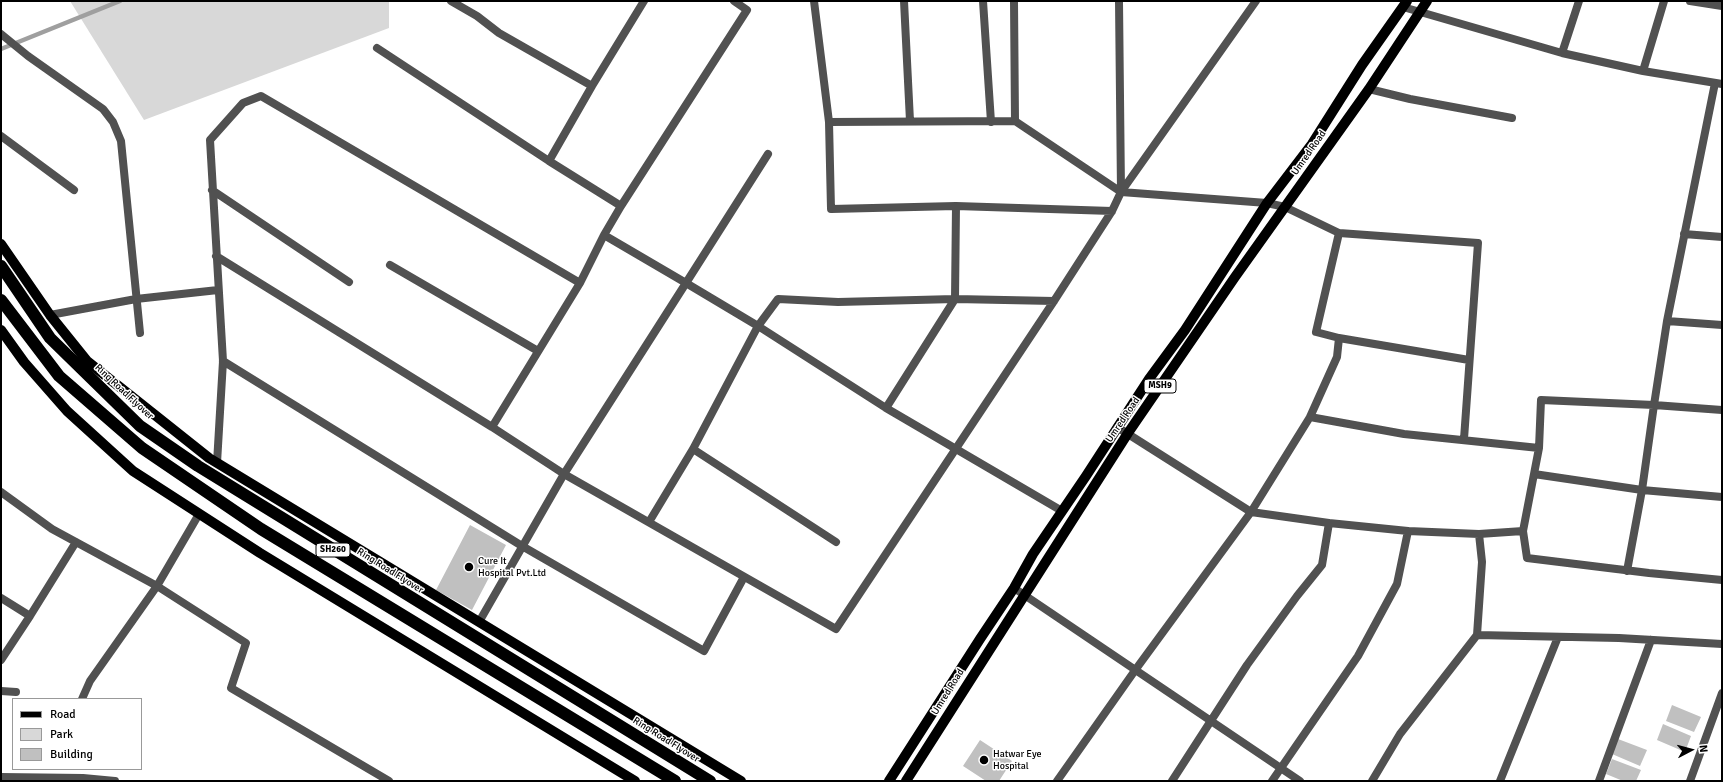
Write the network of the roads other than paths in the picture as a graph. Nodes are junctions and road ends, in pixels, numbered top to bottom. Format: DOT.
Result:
graph roads {
  1 [pos="451,1"];
  2 [pos="644,1"];
  3 [pos="734,1"];
  4 [pos="814,1"];
  5 [pos="904,1"];
  6 [pos="983,1"];
  7 [pos="1014,1"];
  8 [pos="1119,1"];
  9 [pos="1256,1"];
  10 [pos="1427,1"];
  11 [pos="1579,1"];
  12 [pos="1664,1"];
  13 [pos="1690,1"];
  14 [pos="1405,4"];
  15 [pos="1722,6"];
  16 [pos="1420,12"];
  17 [pos="1,34"];
  18 [pos="377,48"];
  19 [pos="1562,53"];
  20 [pos="1643,71"];
  21 [pos="1719,83"];
  22 [pos="592,86"];
  23 [pos="1369,89"];
  24 [pos="1512,118"];
  25 [pos="1015,121"];
  26 [pos="829,122"];
  27 [pos="910,122"];
  28 [pos="991,122"];
  29 [pos="1,136"];
  30 [pos="768,154"];
  31 [pos="549,161"];
  32 [pos="74,190"];
  33 [pos="212,190"];
  34 [pos="1121,192"];
  35 [pos="1267,203"];
  36 [pos="621,206"];
  37 [pos="956,206"];
  38 [pos="1285,207"];
  39 [pos="1112,211"];
  40 [pos="1339,233"];
  41 [pos="1684,234"];
  42 [pos="604,235"];
  43 [pos="1722,237"];
  44 [pos="1,244"];
  45 [pos="216,256"];
  46 [pos="390,265"];
  47 [pos="1,266"];
  48 [pos="349,282"];
  49 [pos="580,283"];
  50 [pos="686,283"];
  51 [pos="218,290"];
  52 [pos="136,299"];
  53 [pos="955,299"];
  54 [pos="1,300"];
  55 [pos="1054,301"];
  56 [pos="50,315"];
  57 [pos="1667,321"];
  58 [pos="1722,325"];
  59 [pos="758,326"];
  60 [pos="1,330"];
  61 [pos="140,333"];
  62 [pos="1338,338"];
  63 [pos="5,340"];
  64 [pos="538,351"];
  65 [pos="223,360"];
  66 [pos="1469,360"];
  67 [pos="1654,405"];
  68 [pos="886,408"];
  69 [pos="1722,410"];
  70 [pos="1310,418"];
  71 [pos="492,427"];
  72 [pos="1118,428"];
  73 [pos="1128,433"];
  74 [pos="1464,439"];
  75 [pos="1539,448"];
  76 [pos="693,449"];
  77 [pos="956,449"];
  78 [pos="217,463"];
  79 [pos="564,474"];
  80 [pos="1534,474"];
  81 [pos="1642,490"];
  82 [pos="1,492"];
  83 [pos="1722,497"];
  84 [pos="1062,511"];
  85 [pos="1251,512"];
  86 [pos="199,514"];
  87 [pos="649,522"];
  88 [pos="1329,523"];
  89 [pos="1408,531"];
  90 [pos="1522,531"];
  91 [pos="1479,534"];
  92 [pos="76,542"];
  93 [pos="836,542"];
  94 [pos="522,546"];
  95 [pos="1627,571"];
  96 [pos="744,576"];
  97 [pos="1722,580"];
  98 [pos="157,586"];
  99 [pos="1014,588"];
  100 [pos="1024,594"];
  101 [pos="1,598"];
  102 [pos="30,616"];
  103 [pos="478,622"];
  104 [pos="1477,635"];
  105 [pos="1558,637"];
  106 [pos="1651,640"];
  107 [pos="1722,644"];
  108 [pos="1,660"];
  109 [pos="1136,669"];
  110 [pos="1,691"];
  111 [pos="16,692"];
  112 [pos="1722,693"];
  113 [pos="82,698"];
  114 [pos="928,720"];
  115 [pos="1211,720"];
  116 [pos="939,728"];
  117 [pos="1282,769"];
  118 [pos="82,770"];
  119 [pos="1,777"];
  120 [pos="83,780"];
  121 [pos="115,781"];
  122 [pos="389,781"];
  123 [pos="635,781"];
  124 [pos="675,781"];
  125 [pos="710,781"];
  126 [pos="741,781"];
  127 [pos="889,781"];
  128 [pos="906,781"];
  129 [pos="1057,781"];
  130 [pos="1172,781"];
  131 [pos="1272,781"];
  132 [pos="1300,781"];
  133 [pos="1372,781"];
  134 [pos="1500,781"];
  135 [pos="1599,781"];
  136 [pos="1690,781"];
  1 -- 22 [label="street"];
  2 -- 22 [label="street"];
  3 -- 36 [label="street"];
  4 -- 26 [label="street"];
  5 -- 27 [label="street"];
  6 -- 28 [label="street"];
  7 -- 25 [label="street"];
  8 -- 34 [label="street"];
  9 -- 34 [label="street"];
  10 -- 16 [label="main road, Umred Road / MSH9"];
  11 -- 19 [label="street"];
  12 -- 20 [label="street"];
  13 -- 15 [label="street"];
  14 -- 16 [label="street"];
  14 -- 35 [label="main road"];
  16 -- 19 [label="street"];
  16 -- 23 [label="main road, Umred Road / MSH9"];
  17 -- 52 [label="street"];
  18 -- 31 [label="street"];
  19 -- 20 [label="street"];
  20 -- 21 [label="street"];
  21 -- 41 [label="street"];
  22 -- 31 [label="street"];
  23 -- 24 [label="street"];
  23 -- 38 [label="main road, Umred Road / MSH9"];
  25 -- 28 [label="street"];
  25 -- 34 [label="street"];
  26 -- 27 [label="street"];
  26 -- 37 [label="street"];
  27 -- 28 [label="street"];
  29 -- 32 [label="street"];
  30 -- 50 [label="street"];
  31 -- 36 [label="street"];
  33 -- 45 [label="street"];
  33 -- 48 [label="street"];
  33 -- 49 [label="street"];
  34 -- 35 [label="street"];
  34 -- 39 [label="street"];
  35 -- 38 [label="street"];
  35 -- 72 [label="main road"];
  36 -- 42 [label="street"];
  37 -- 39 [label="street"];
  37 -- 53 [label="street"];
  38 -- 40 [label="street"];
  38 -- 73 [label="main road, Umred Road / MSH9"];
  39 -- 55 [label="street"];
  40 -- 62 [label="street"];
  40 -- 66 [label="street"];
  41 -- 43 [label="street"];
  41 -- 57 [label="street"];
  42 -- 49 [label="street"];
  42 -- 50 [label="street"];
  44 -- 56 [label="main road"];
  45 -- 51 [label="street"];
  45 -- 71 [label="street"];
  46 -- 64 [label="street"];
  47 -- 125 [label="highway, Ring Road Flyover / SH260"];
  49 -- 64 [label="street"];
  50 -- 59 [label="street"];
  50 -- 79 [label="street"];
  51 -- 52 [label="street"];
  51 -- 65 [label="street"];
  52 -- 56 [label="street"];
  52 -- 61 [label="street"];
  53 -- 55 [label="street"];
  53 -- 59 [label="street"];
  53 -- 68 [label="street"];
  54 -- 124 [label="highway, SH260"];
  55 -- 77 [label="street"];
  56 -- 78 [label="main road"];
  57 -- 58 [label="street"];
  57 -- 67 [label="street"];
  59 -- 68 [label="street"];
  59 -- 76 [label="street"];
  60 -- 63 [label="main road"];
  62 -- 66 [label="street"];
  62 -- 70 [label="street"];
  63 -- 86 [label="main road"];
  64 -- 71 [label="street"];
  65 -- 78 [label="street"];
  65 -- 94 [label="street"];
  66 -- 74 [label="street"];
  67 -- 69 [label="street"];
  67 -- 75 [label="street"];
  67 -- 81 [label="street"];
  68 -- 77 [label="street"];
  70 -- 74 [label="street"];
  70 -- 85 [label="street"];
  71 -- 79 [label="street"];
  72 -- 73 [label="street"];
  72 -- 84 [label="main road"];
  73 -- 85 [label="street"];
  73 -- 100 [label="main road, Umred Road / MSH9"];
  74 -- 75 [label="street"];
  75 -- 80 [label="street"];
  76 -- 87 [label="street"];
  76 -- 93 [label="street"];
  77 -- 84 [label="street"];
  77 -- 96 [label="street"];
  78 -- 103 [label="main road"];
  79 -- 87 [label="street"];
  79 -- 94 [label="street"];
  80 -- 81 [label="street"];
  80 -- 90 [label="street"];
  81 -- 83 [label="street"];
  81 -- 95 [label="street"];
  82 -- 92 [label="street"];
  84 -- 99 [label="main road"];
  85 -- 88 [label="street"];
  85 -- 109 [label="street"];
  86 -- 98 [label="street"];
  86 -- 123 [label="main road"];
  87 -- 96 [label="street"];
  88 -- 89 [label="street"];
  88 -- 115 [label="street"];
  89 -- 91 [label="street"];
  89 -- 117 [label="street"];
  90 -- 91 [label="street"];
  90 -- 95 [label="street"];
  91 -- 104 [label="street"];
  92 -- 98 [label="street"];
  92 -- 102 [label="street"];
  94 -- 96 [label="street"];
  94 -- 103 [label="street"];
  95 -- 97 [label="street"];
  98 -- 113 [label="street"];
  98 -- 122 [label="street"];
  99 -- 100 [label="street"];
  99 -- 114 [label="main road"];
  100 -- 109 [label="street"];
  100 -- 116 [label="main road, Umred Road / MSH9"];
  101 -- 102 [label="street"];
  102 -- 108 [label="street"];
  103 -- 126 [label="main road"];
  104 -- 105 [label="street"];
  104 -- 133 [label="street"];
  105 -- 106 [label="street"];
  105 -- 134 [label="street"];
  106 -- 107 [label="street"];
  106 -- 135 [label="street"];
  109 -- 115 [label="street"];
  109 -- 129 [label="street"];
  110 -- 111 [label="street"];
  112 -- 136 [label="street"];
  114 -- 116 [label="main road"];
  114 -- 127 [label="main road"];
  115 -- 117 [label="street"];
  115 -- 130 [label="street"];
  116 -- 128 [label="main road, Umred Road / MSH9"];
  117 -- 131 [label="street"];
  117 -- 132 [label="street"];
  118 -- 120 [label="street"];
  119 -- 120 [label="street"];
  120 -- 121 [label="street"];
}
